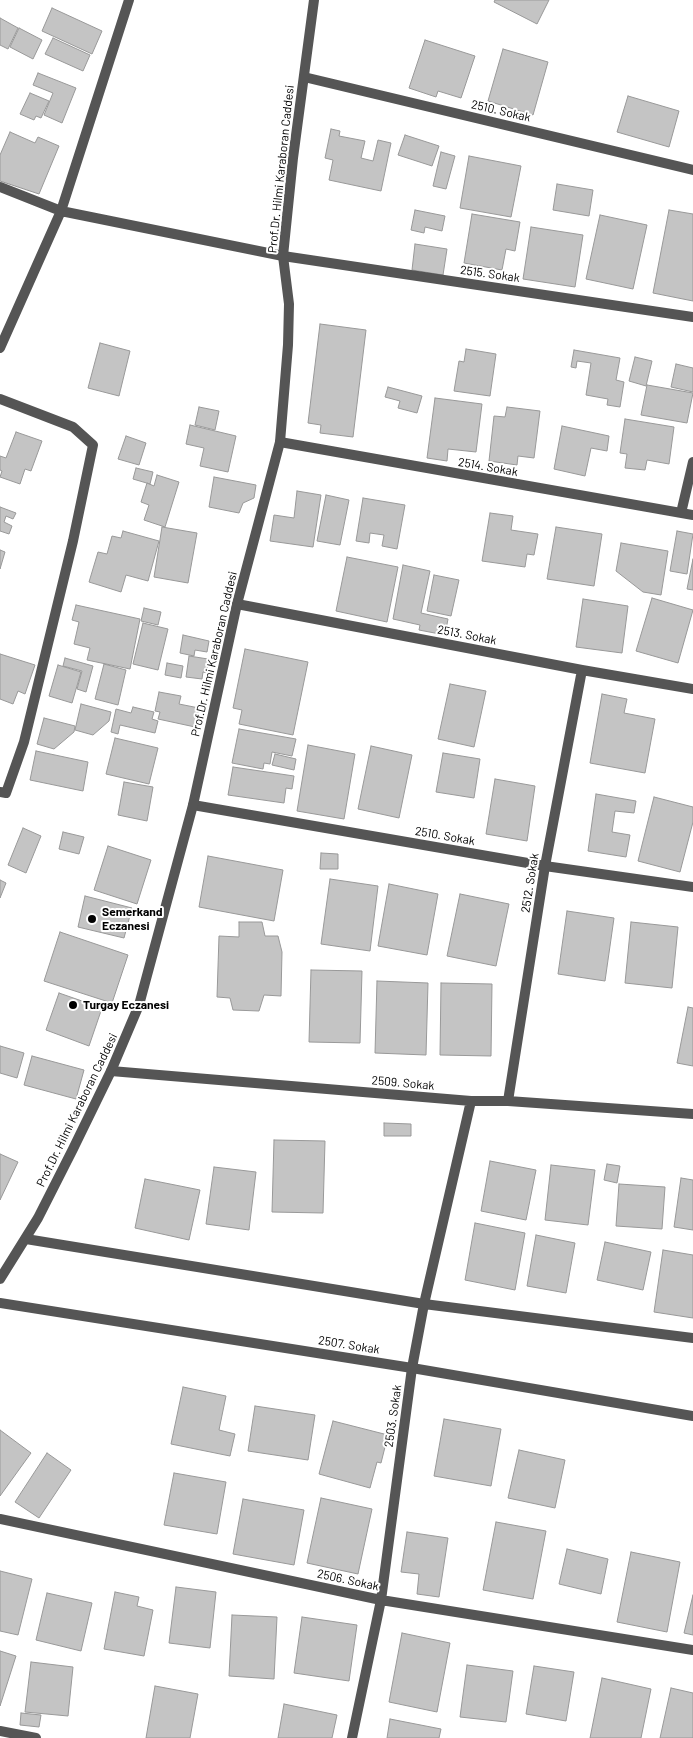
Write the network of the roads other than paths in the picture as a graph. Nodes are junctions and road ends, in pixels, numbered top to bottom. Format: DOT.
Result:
graph roads {
  1 [pos="129,0"];
  2 [pos="314,0"];
  3 [pos="304,77"];
  4 [pos="693,170"];
  5 [pos="0,187"];
  6 [pos="61,211"];
  7 [pos="283,256"];
  8 [pos="693,317"];
  9 [pos="0,348"];
  10 [pos="0,399"];
  11 [pos="280,442"];
  12 [pos="693,462"];
  13 [pos="680,513"];
  14 [pos="693,516"];
  15 [pos="237,604"];
  16 [pos="582,670"];
  17 [pos="693,689"];
  18 [pos="0,792"];
  19 [pos="193,805"];
  20 [pos="546,866"];
  21 [pos="693,887"];
  22 [pos="111,1071"];
  23 [pos="471,1101"];
  24 [pos="508,1101"];
  25 [pos="693,1114"];
  26 [pos="26,1239"];
  27 [pos="0,1278"];
  28 [pos="0,1303"];
  29 [pos="424,1304"];
  30 [pos="693,1338"];
  31 [pos="412,1368"];
  32 [pos="693,1416"];
  33 [pos="0,1519"];
  34 [pos="381,1600"];
  35 [pos="693,1650"];
  36 [pos="0,1731"];
  37 [pos="36,1738"];
  38 [pos="352,1738"];
  1 -- 6 [label="street"];
  2 -- 3 [label="street, Prof.Dr. Hilmi Karaboran Caddesi"];
  3 -- 4 [label="street, 2510. Sokak"];
  3 -- 7 [label="street, Prof.Dr. Hilmi Karaboran Caddesi"];
  5 -- 6 [label="street, 2515. Sokak"];
  6 -- 7 [label="street, 2515. Sokak"];
  6 -- 9 [label="street"];
  7 -- 8 [label="street, 2515. Sokak"];
  7 -- 11 [label="street, Prof.Dr. Hilmi Karaboran Caddesi"];
  10 -- 18 [label="street"];
  11 -- 13 [label="street, 2514. Sokak"];
  11 -- 15 [label="street, Prof.Dr. Hilmi Karaboran Caddesi"];
  12 -- 13 [label="street"];
  13 -- 14 [label="street, 2514. Sokak"];
  15 -- 16 [label="street, 2513. Sokak"];
  15 -- 19 [label="street, Prof.Dr. Hilmi Karaboran Caddesi"];
  16 -- 17 [label="street, 2513. Sokak"];
  16 -- 20 [label="street, 2512. Sokak"];
  19 -- 20 [label="street, 2510. Sokak"];
  19 -- 22 [label="street, Prof.Dr. Hilmi Karaboran Caddesi"];
  20 -- 21 [label="street, 2510. Sokak"];
  20 -- 24 [label="street, 2512. Sokak"];
  22 -- 23 [label="street, 2509. Sokak"];
  22 -- 26 [label="street, Prof.Dr. Hilmi Karaboran Caddesi"];
  23 -- 24 [label="street, 2509. Sokak"];
  23 -- 29 [label="street, 2503. Sokak"];
  24 -- 25 [label="street, 2509. Sokak"];
  26 -- 27 [label="street, Prof.Dr. Hilmi Karaboran Caddesi"];
  26 -- 29 [label="street"];
  28 -- 31 [label="street, 2507. Sokak"];
  29 -- 30 [label="street"];
  29 -- 31 [label="street, 2503. Sokak"];
  31 -- 32 [label="street, 2507. Sokak"];
  31 -- 34 [label="street, 2503. Sokak"];
  33 -- 34 [label="street, 2506. Sokak"];
  34 -- 35 [label="street, 2506. Sokak"];
  34 -- 38 [label="street, 2503. Sokak"];
  36 -- 37 [label="street"];
}
